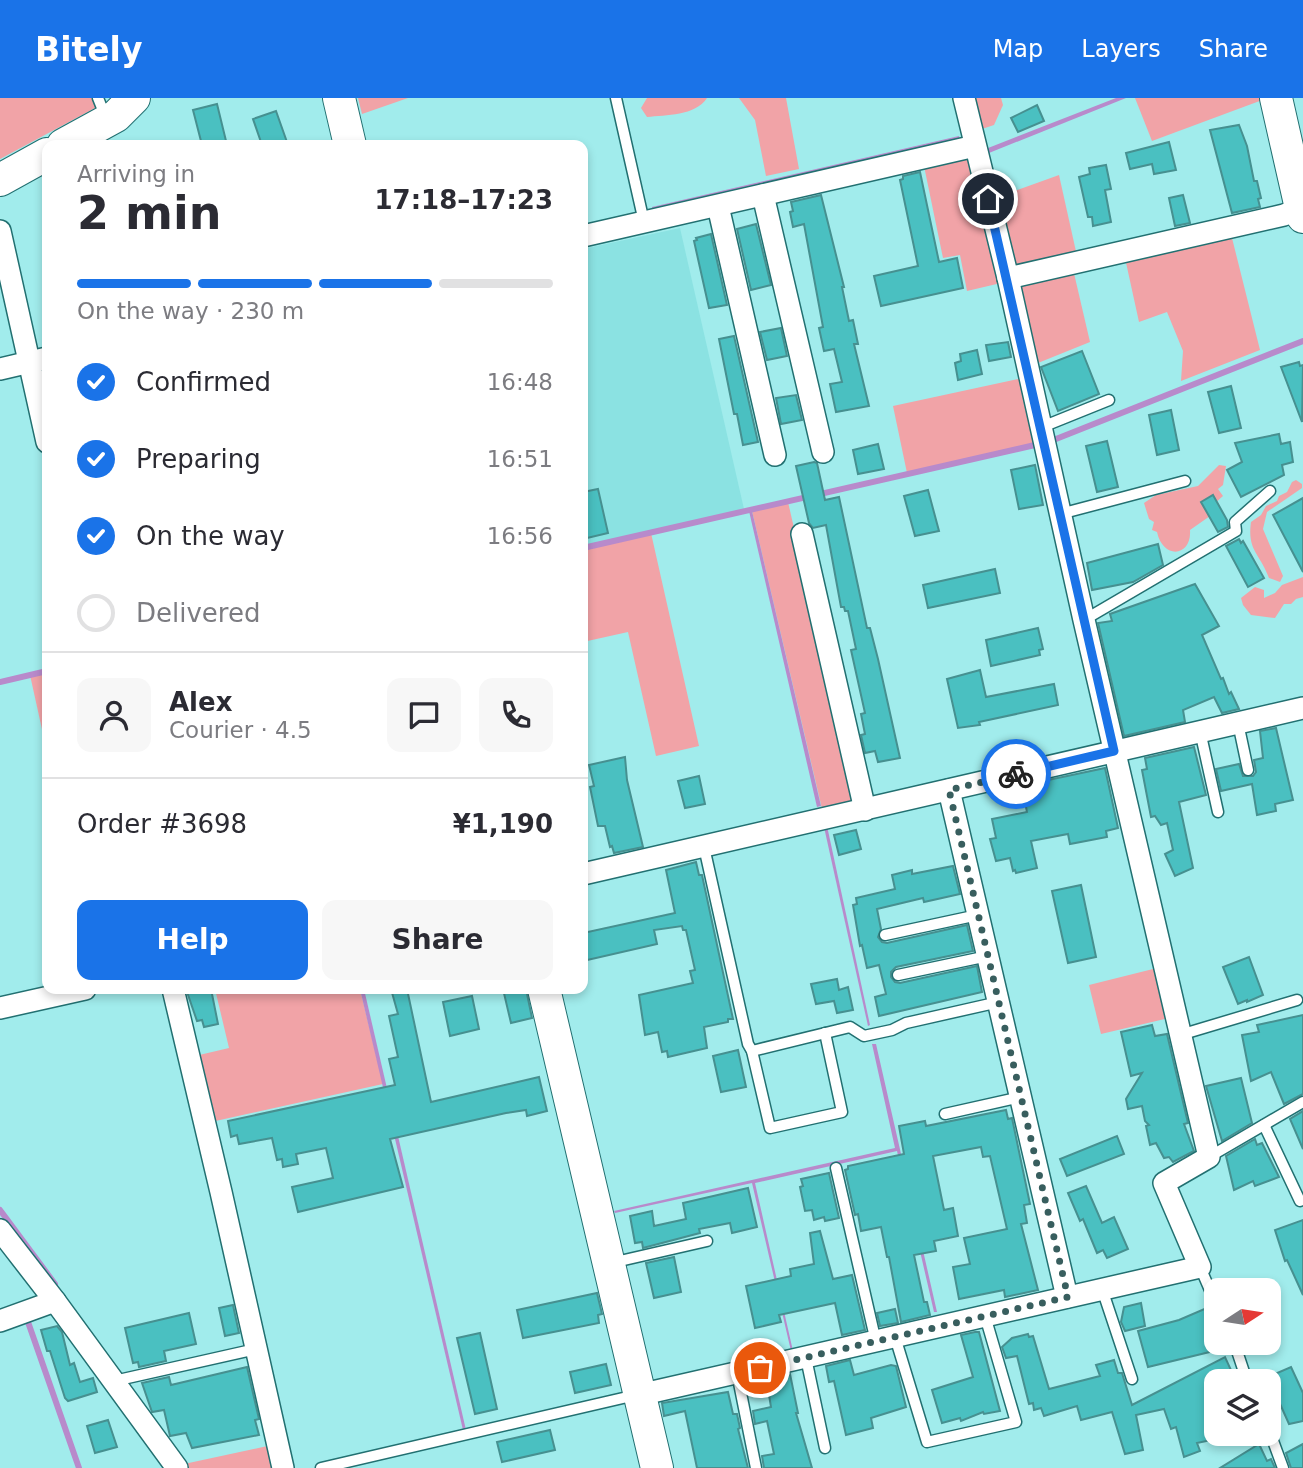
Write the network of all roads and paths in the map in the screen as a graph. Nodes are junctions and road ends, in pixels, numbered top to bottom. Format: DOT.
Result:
graph roads {
  1 [pos="134,98"];
  2 [pos="339,98"];
  3 [pos="616,98"];
  4 [pos="964,98"];
  5 [pos="1276,98"];
  6 [pos="103,109"];
  7 [pos="69,140"];
  8 [pos="349,140"];
  9 [pos="975,146"];
  10 [pos="42,157"];
  11 [pos="0,180"];
  12 [pos="763,195"];
  13 [pos="718,206"];
  14 [pos="1302,211"];
  15 [pos="644,222"];
  16 [pos="0,231"];
  17 [pos="588,235"];
  18 [pos="1007,278"];
  19 [pos="38,361"];
  20 [pos="0,369"];
  21 [pos="42,397"];
  22 [pos="1109,400"];
  23 [pos="1042,427"];
  24 [pos="823,452"];
  25 [pos="775,455"];
  26 [pos="1185,481"];
  27 [pos="1270,491"];
  28 [pos="1060,514"];
  29 [pos="802,534"];
  30 [pos="1084,620"];
  31 [pos="1303,708"];
  32 [pos="1238,723"];
  33 [pos="1200,732"];
  34 [pos="1114,751"];
  35 [pos="1248,770"];
  36 [pos="949,790"];
  37 [pos="865,810"];
  38 [pos="1219,812"];
  39 [pos="704,847"];
  40 [pos="588,873"];
  41 [pos="978,915"];
  42 [pos="885,935"];
  43 [pos="988,956"];
  44 [pos="898,975"];
  45 [pos="63,994"];
  46 [pos="174,994"];
  47 [pos="545,994"];
  48 [pos="1297,1000"];
  49 [pos="999,1002"];
  50 [pos="0,1008"];
  51 [pos="825,1033"];
  52 [pos="1180,1035"];
  53 [pos="752,1051"];
  54 [pos="1021,1097"];
  55 [pos="1303,1102"];
  56 [pos="945,1114"];
  57 [pos="1264,1125"];
  58 [pos="1209,1157"];
  59 [pos="836,1168"];
  60 [pos="1300,1201"];
  61 [pos="0,1230"];
  62 [pos="707,1241"];
  63 [pos="608,1264"];
  64 [pos="1200,1267"];
  65 [pos="1205,1278"];
  66 [pos="1101,1289"];
  67 [pos="1068,1297"];
  68 [pos="55,1301"];
  69 [pos="985,1315"];
  70 [pos="0,1321"];
  71 [pos="886,1340"];
  72 [pos="256,1349"];
  73 [pos="806,1358"];
  74 [pos="737,1373"];
  75 [pos="1132,1379"];
  76 [pos="114,1381"];
  77 [pos="639,1395"];
  78 [pos="1275,1446"];
  79 [pos="825,1448"];
  80 [pos="177,1468"];
  81 [pos="283,1468"];
  82 [pos="321,1468"];
  83 [pos="656,1468"];
  84 [pos="756,1468"];
  85 [pos="1283,1468"];
  1 -- 6 [label="street"];
  2 -- 8 [label="street"];
  3 -- 15 [label="lane"];
  4 -- 9 [label="street"];
  5 -- 14 [label="street"];
  6 -- 7 [label="street"];
  9 -- 12 [label="street"];
  9 -- 18 [label="street"];
  10 -- 11 [label="street"];
  12 -- 13 [label="street"];
  12 -- 24 [label="street"];
  13 -- 15 [label="street"];
  13 -- 25 [label="street"];
  14 -- 18 [label="street"];
  15 -- 17 [label="street"];
  16 -- 19 [label="street"];
  18 -- 23 [label="street"];
  19 -- 20 [label="street"];
  19 -- 21 [label="street"];
  22 -- 23 [label="lane"];
  23 -- 28 [label="street"];
  26 -- 28 [label="lane"];
  27 -- 30 [label="lane"];
  28 -- 30 [label="street"];
  29 -- 37 [label="street"];
  30 -- 34 [label="street"];
  31 -- 32 [label="street"];
  32 -- 33 [label="street"];
  32 -- 35 [label="lane"];
  33 -- 34 [label="street"];
  33 -- 38 [label="lane"];
  34 -- 36 [label="street"];
  34 -- 52 [label="street"];
  36 -- 37 [label="street"];
  36 -- 41 [label="street"];
  37 -- 39 [label="street"];
  39 -- 40 [label="street"];
  39 -- 53 [label="lane"];
  41 -- 42 [label="lane"];
  41 -- 43 [label="street"];
  43 -- 44 [label="lane"];
  43 -- 49 [label="street"];
  45 -- 50 [label="street"];
  46 -- 72 [label="street"];
  47 -- 63 [label="street"];
  48 -- 52 [label="lane"];
  49 -- 51 [label="lane"];
  49 -- 54 [label="street"];
  51 -- 53 [label="lane"];
  51 -- 53 [label="lane"];
  52 -- 58 [label="street"];
  54 -- 56 [label="lane"];
  54 -- 67 [label="street"];
  55 -- 57 [label="lane"];
  57 -- 58 [label="lane"];
  57 -- 60 [label="lane"];
  58 -- 64 [label="street"];
  59 -- 71 [label="lane"];
  61 -- 68 [label="street"];
  62 -- 63 [label="lane"];
  63 -- 77 [label="street"];
  64 -- 65 [label="lane"];
  64 -- 66 [label="street"];
  66 -- 67 [label="street"];
  66 -- 75 [label="lane"];
  67 -- 69 [label="street"];
  68 -- 70 [label="street"];
  68 -- 76 [label="street"];
  69 -- 71 [label="street"];
  69 -- 71 [label="lane"];
  71 -- 73 [label="street"];
  72 -- 76 [label="lane"];
  72 -- 81 [label="street"];
  73 -- 74 [label="street"];
  73 -- 79 [label="lane"];
  74 -- 77 [label="street"];
  74 -- 84 [label="lane"];
  76 -- 80 [label="street"];
  77 -- 82 [label="lane"];
  77 -- 83 [label="street"];
  78 -- 85 [label="lane"];
}
